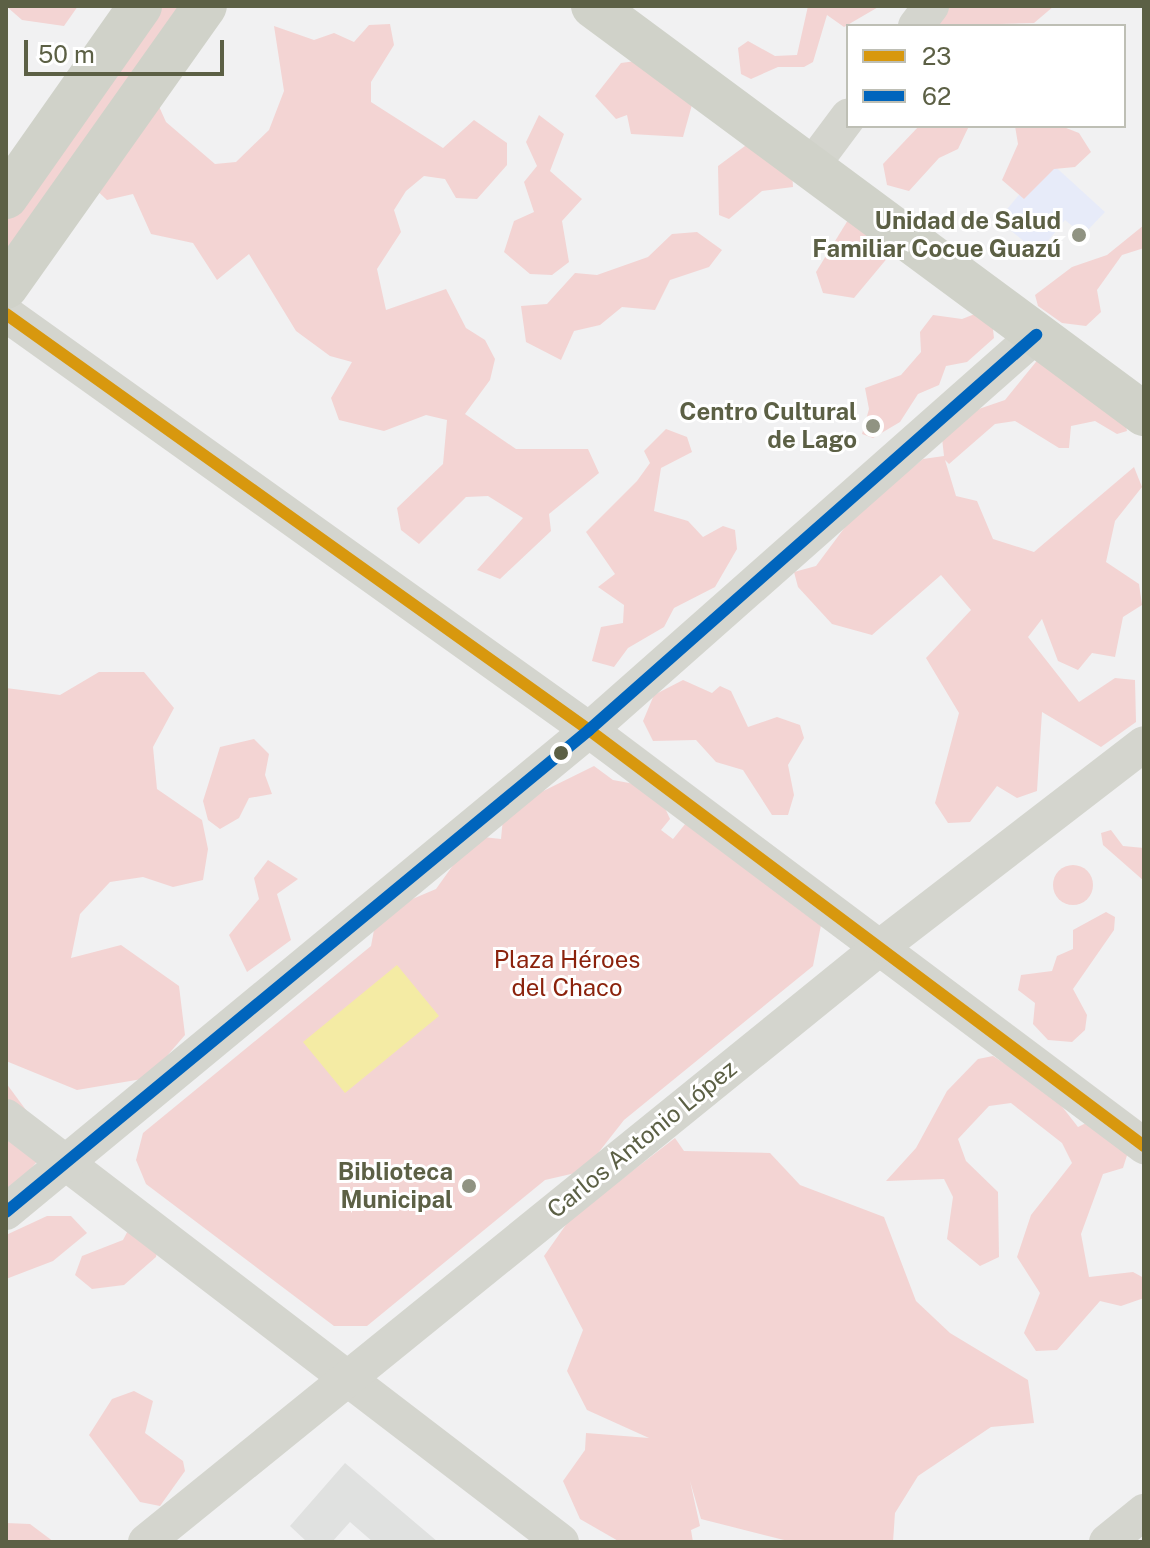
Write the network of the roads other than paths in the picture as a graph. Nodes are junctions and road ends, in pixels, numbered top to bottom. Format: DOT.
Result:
graph roads {
  1 [pos="140,6"];
  2 [pos="205,6"];
  3 [pos="593,6"];
  4 [pos="931,6"];
  5 [pos="918,24"];
  6 [pos="846,120"];
  7 [pos="810,168"];
  8 [pos="6,197"];
  9 [pos="6,287"];
  10 [pos="6,314"];
  11 [pos="1036,335"];
  12 [pos="1144,414"];
  13 [pos="589,730"];
  14 [pos="1144,744"];
  15 [pos="883,945"];
  16 [pos="6,1117"];
  17 [pos="1144,1146"];
  18 [pos="67,1164"];
  19 [pos="6,1212"];
  20 [pos="347,1378"];
  21 [pos="1144,1512"];
  22 [pos="146,1542"];
  23 [pos="561,1542"];
  24 [pos="1107,1542"];
  1 -- 8 [label="main road"];
  2 -- 9 [label="main road"];
  3 -- 7 [label="main road"];
  4 -- 5 [label="street"];
  6 -- 7 [label="street"];
  7 -- 11 [label="main road"];
  10 -- 13 [label="street"];
  11 -- 12 [label="main road"];
  11 -- 13 [label="street"];
  13 -- 15 [label="street"];
  13 -- 18 [label="street"];
  14 -- 15 [label="street, Carlos Antonio López"];
  15 -- 17 [label="street"];
  15 -- 20 [label="street, Carlos Antonio López"];
  16 -- 18 [label="street"];
  18 -- 19 [label="street"];
  18 -- 20 [label="street"];
  20 -- 22 [label="street, Carlos Antonio López"];
  20 -- 23 [label="street"];
  21 -- 24 [label="street"];
}
